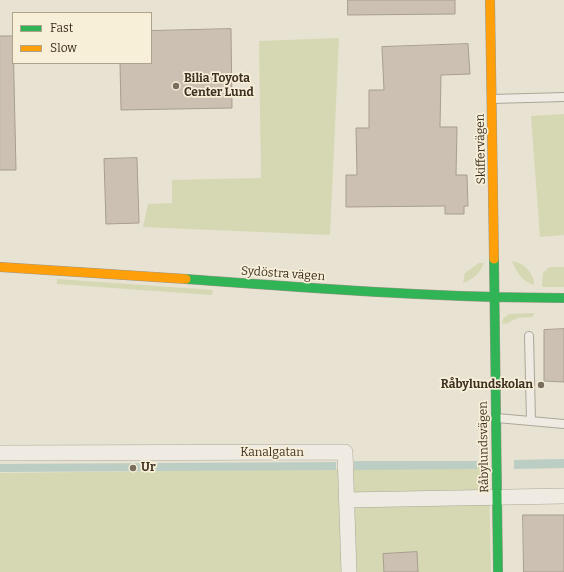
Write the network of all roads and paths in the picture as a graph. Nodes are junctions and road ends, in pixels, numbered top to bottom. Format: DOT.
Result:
graph roads {
  1 [pos="490,0"];
  2 [pos="564,97"];
  3 [pos="492,100"];
  4 [pos="0,268"];
  5 [pos="495,298"];
  6 [pos="564,298"];
  7 [pos="529,336"];
  8 [pos="496,418"];
  9 [pos="531,421"];
  10 [pos="564,424"];
  11 [pos="0,453"];
  12 [pos="346,494"];
  13 [pos="564,496"];
  14 [pos="497,497"];
  15 [pos="349,572"];
  16 [pos="498,572"];
  1 -- 3 [label="street, Skiffervägen"];
  2 -- 3 [label="lane"];
  3 -- 5 [label="street, Skiffervägen"];
  4 -- 5 [label="street, Sydöstra vägen"];
  5 -- 6 [label="street, Sydöstra vägen"];
  5 -- 8 [label="street, Råbylundsvägen"];
  7 -- 9 [label="lane"];
  8 -- 9 [label="lane"];
  8 -- 14 [label="street, Råbylundsvägen"];
  9 -- 10 [label="lane"];
  11 -- 12 [label="street, Kanalgatan"];
  12 -- 14 [label="street"];
  12 -- 15 [label="street, Kanalgatan"];
  13 -- 14 [label="street"];
  14 -- 16 [label="street, Råbylundsvägen"];
}
